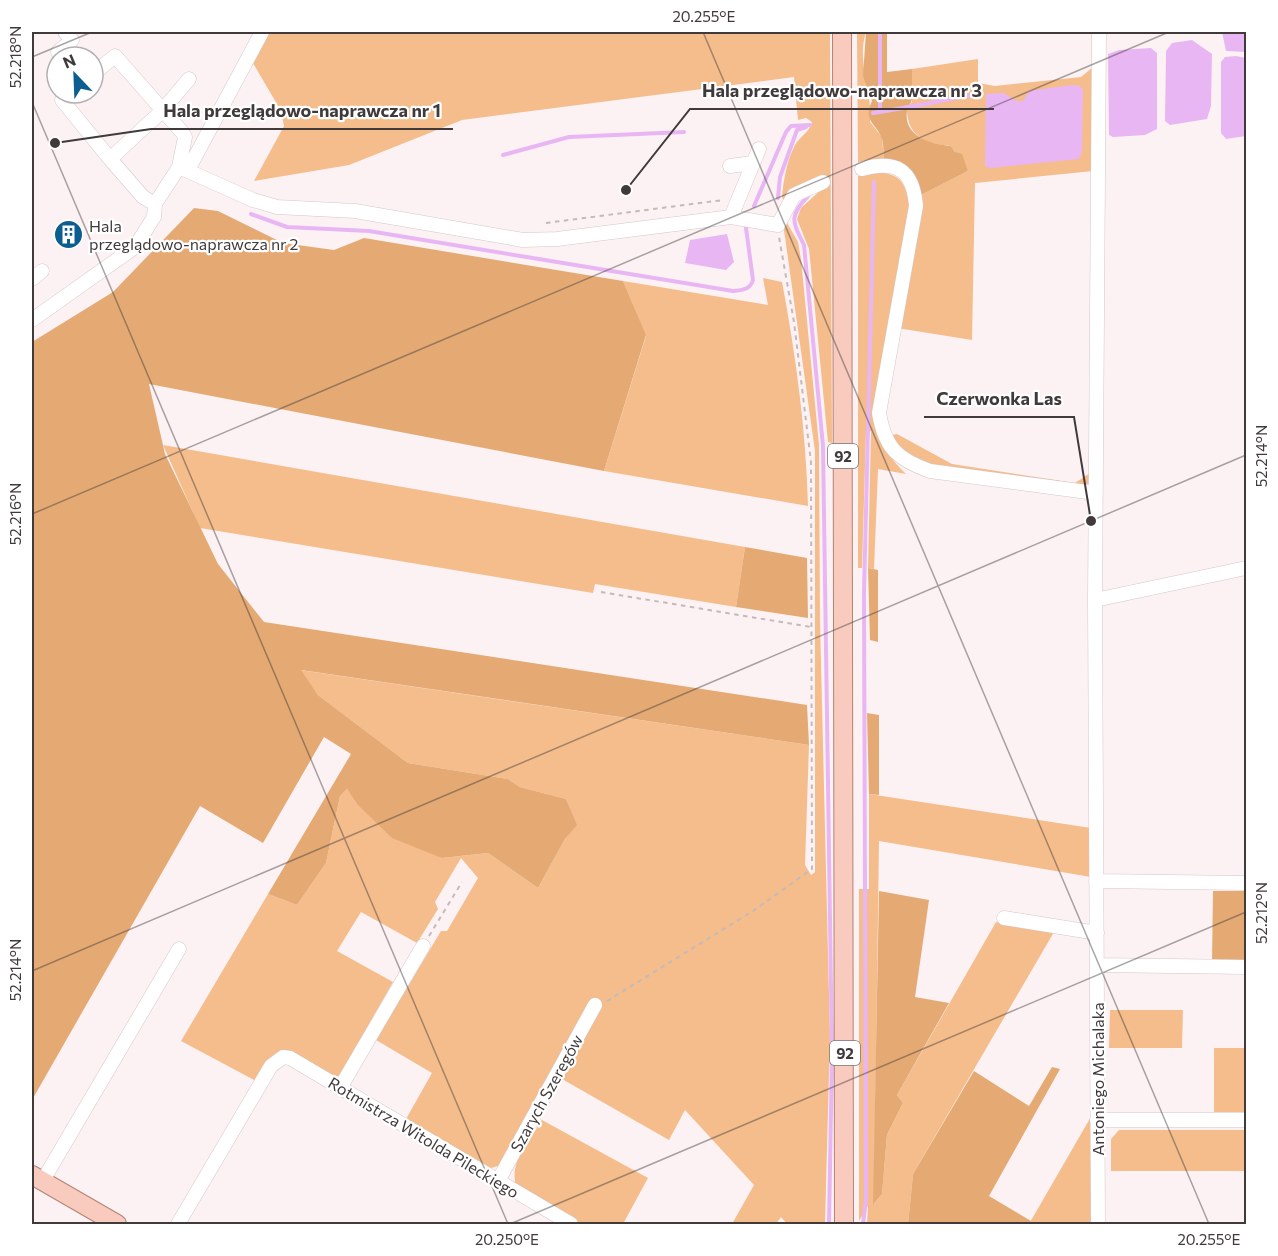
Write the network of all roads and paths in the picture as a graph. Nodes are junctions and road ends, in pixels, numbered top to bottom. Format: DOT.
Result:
graph roads {
  1 [pos="65,32"];
  2 [pos="261,32"];
  3 [pos="842,32"];
  4 [pos="1099,32"];
  5 [pos="66,45"];
  6 [pos="105,58"];
  7 [pos="189,79"];
  8 [pos="68,105"];
  9 [pos="162,111"];
  10 [pos="759,149"];
  11 [pos="110,159"];
  12 [pos="753,163"];
  13 [pos="730,166"];
  14 [pos="183,169"];
  15 [pos="862,170"];
  16 [pos="823,182"];
  17 [pos="678,201"];
  18 [pos="738,201"];
  19 [pos="155,204"];
  20 [pos="679,206"];
  21 [pos="731,217"];
  22 [pos="690,222"];
  23 [pos="546,223"];
  24 [pos="778,225"];
  25 [pos="692,237"];
  26 [pos="32,320"];
  27 [pos="1095,493"];
  28 [pos="1246,568"];
  29 [pos="601,592"];
  30 [pos="1095,600"];
  31 [pos="812,627"];
  32 [pos="1096,881"];
  33 [pos="462,882"];
  34 [pos="1246,883"];
  35 [pos="1004,918"];
  36 [pos="1097,933"];
  37 [pos="423,946"];
  38 [pos="179,950"];
  39 [pos="1097,965"];
  40 [pos="1246,967"];
  41 [pos="595,1005"];
  42 [pos="340,1088"];
  43 [pos="1097,1120"];
  44 [pos="1246,1120"];
  45 [pos="37,1179"];
  46 [pos="498,1180"];
  47 [pos="110,1223"];
  48 [pos="178,1224"];
  49 [pos="571,1224"];
  50 [pos="844,1224"];
  51 [pos="1098,1224"];
  1 -- 5 [label="street"];
  2 -- 14 [label="street"];
  3 -- 50 [label="main road, 92"];
  4 -- 27 [label="street, Antoniego Michalaka"];
  6 -- 9 [label="street"];
  7 -- 9 [label="street"];
  8 -- 11 [label="street"];
  9 -- 11 [label="street"];
  9 -- 14 [label="street"];
  10 -- 12 [label="street"];
  11 -- 19 [label="street"];
  12 -- 13 [label="street"];
  12 -- 18 [label="street"];
  14 -- 19 [label="street"];
  14 -- 22 [label="street"];
  15 -- 27 [label="street"];
  16 -- 24 [label="street"];
  17 -- 20 [label="path"];
  18 -- 20 [label="path"];
  18 -- 21 [label="street"];
  19 -- 26 [label="street"];
  20 -- 23 [label="path"];
  21 -- 22 [label="street"];
  21 -- 24 [label="street"];
  22 -- 25 [label="street"];
  24 -- 31 [label="path"];
  27 -- 30 [label="street, Antoniego Michalaka"];
  28 -- 30 [label="street"];
  29 -- 31 [label="path"];
  30 -- 32 [label="street, Antoniego Michalaka"];
  31 -- 41 [label="path"];
  32 -- 34 [label="street"];
  32 -- 36 [label="street, Antoniego Michalaka"];
  33 -- 37 [label="path"];
  35 -- 36 [label="street"];
  36 -- 39 [label="street, Antoniego Michalaka"];
  37 -- 42 [label="street"];
  38 -- 45 [label="street"];
  39 -- 40 [label="street"];
  39 -- 43 [label="street, Antoniego Michalaka"];
  41 -- 46 [label="street, Szarych Szeregów"];
  42 -- 46 [label="street, Rotmistrza Witolda Pileckiego"];
  42 -- 48 [label="street, Rotmistrza Witolda Pileckiego"];
  43 -- 44 [label="street"];
  43 -- 51 [label="street, Antoniego Michalaka"];
  45 -- 47 [label="main road"];
  46 -- 49 [label="street, Rotmistrza Witolda Pileckiego"];
}
